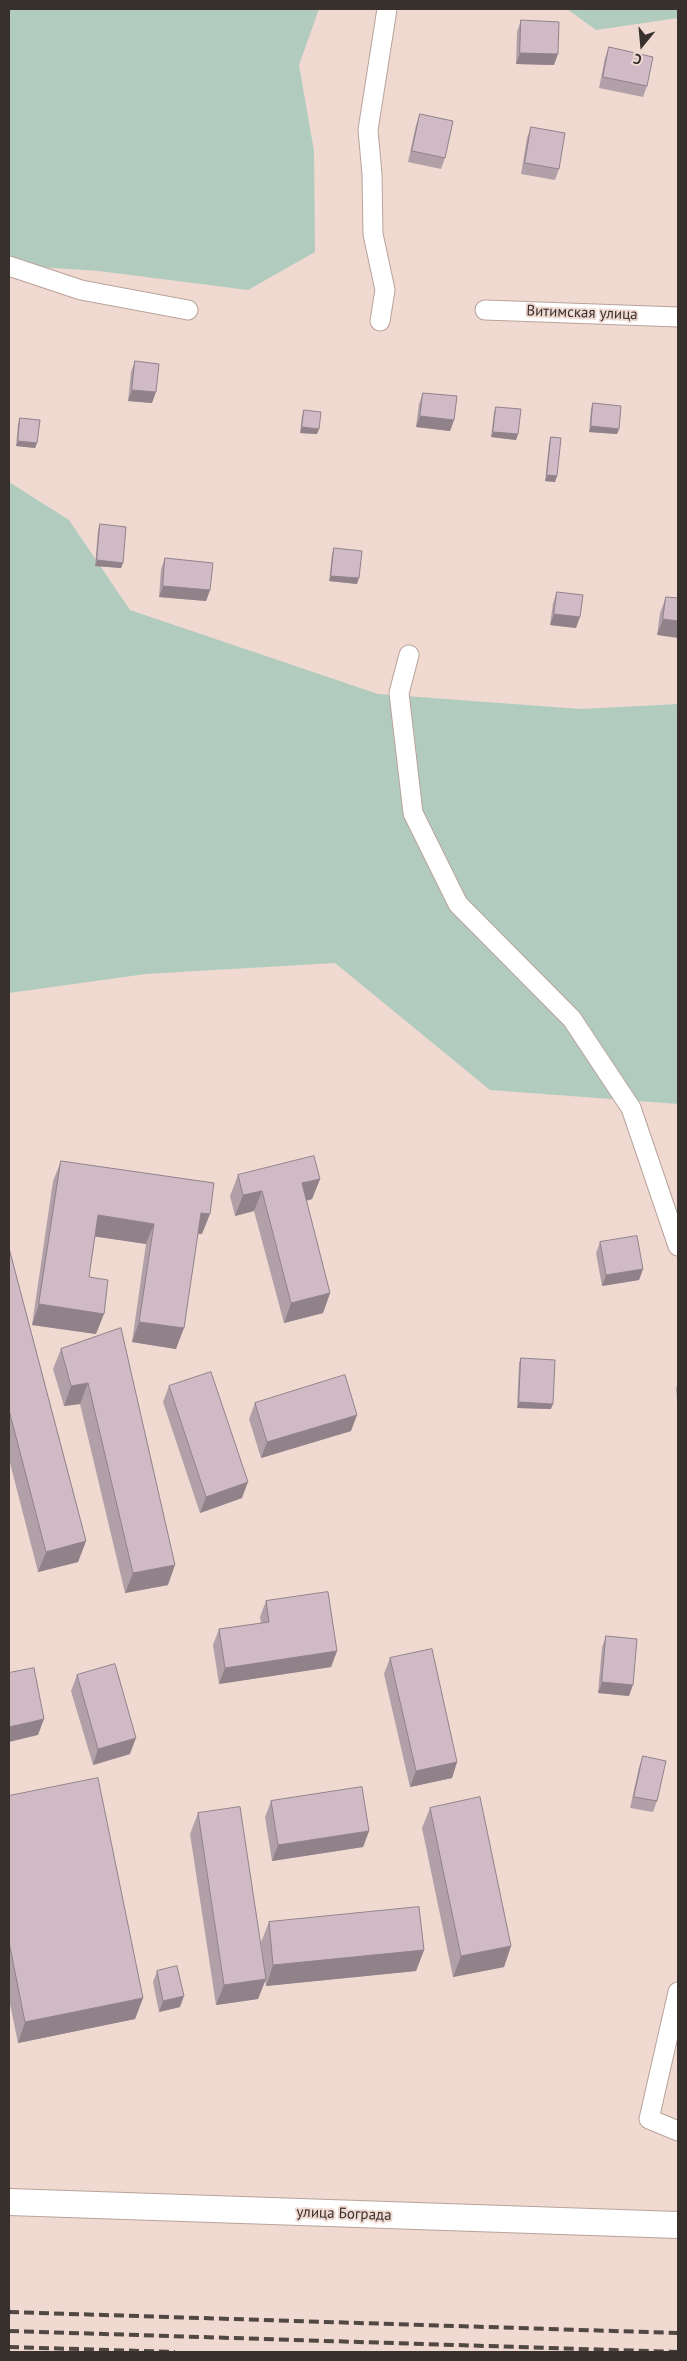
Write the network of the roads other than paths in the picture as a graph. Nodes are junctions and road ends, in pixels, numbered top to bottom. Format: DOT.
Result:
graph roads {
  1 [pos="387,9"];
  2 [pos="9,266"];
  3 [pos="188,310"];
  4 [pos="485,310"];
  5 [pos="678,316"];
  6 [pos="380,321"];
  7 [pos="409,655"];
  8 [pos="678,1246"];
  9 [pos="678,1992"];
  10 [pos="678,2131"];
  11 [pos="9,2202"];
  12 [pos="678,2225"];
  1 -- 6 [label="street"];
  2 -- 3 [label="street"];
  4 -- 5 [label="street, Витимская улица"];
  7 -- 8 [label="street"];
  9 -- 10 [label="street"];
  11 -- 12 [label="main road, улица Бограда"];
}
